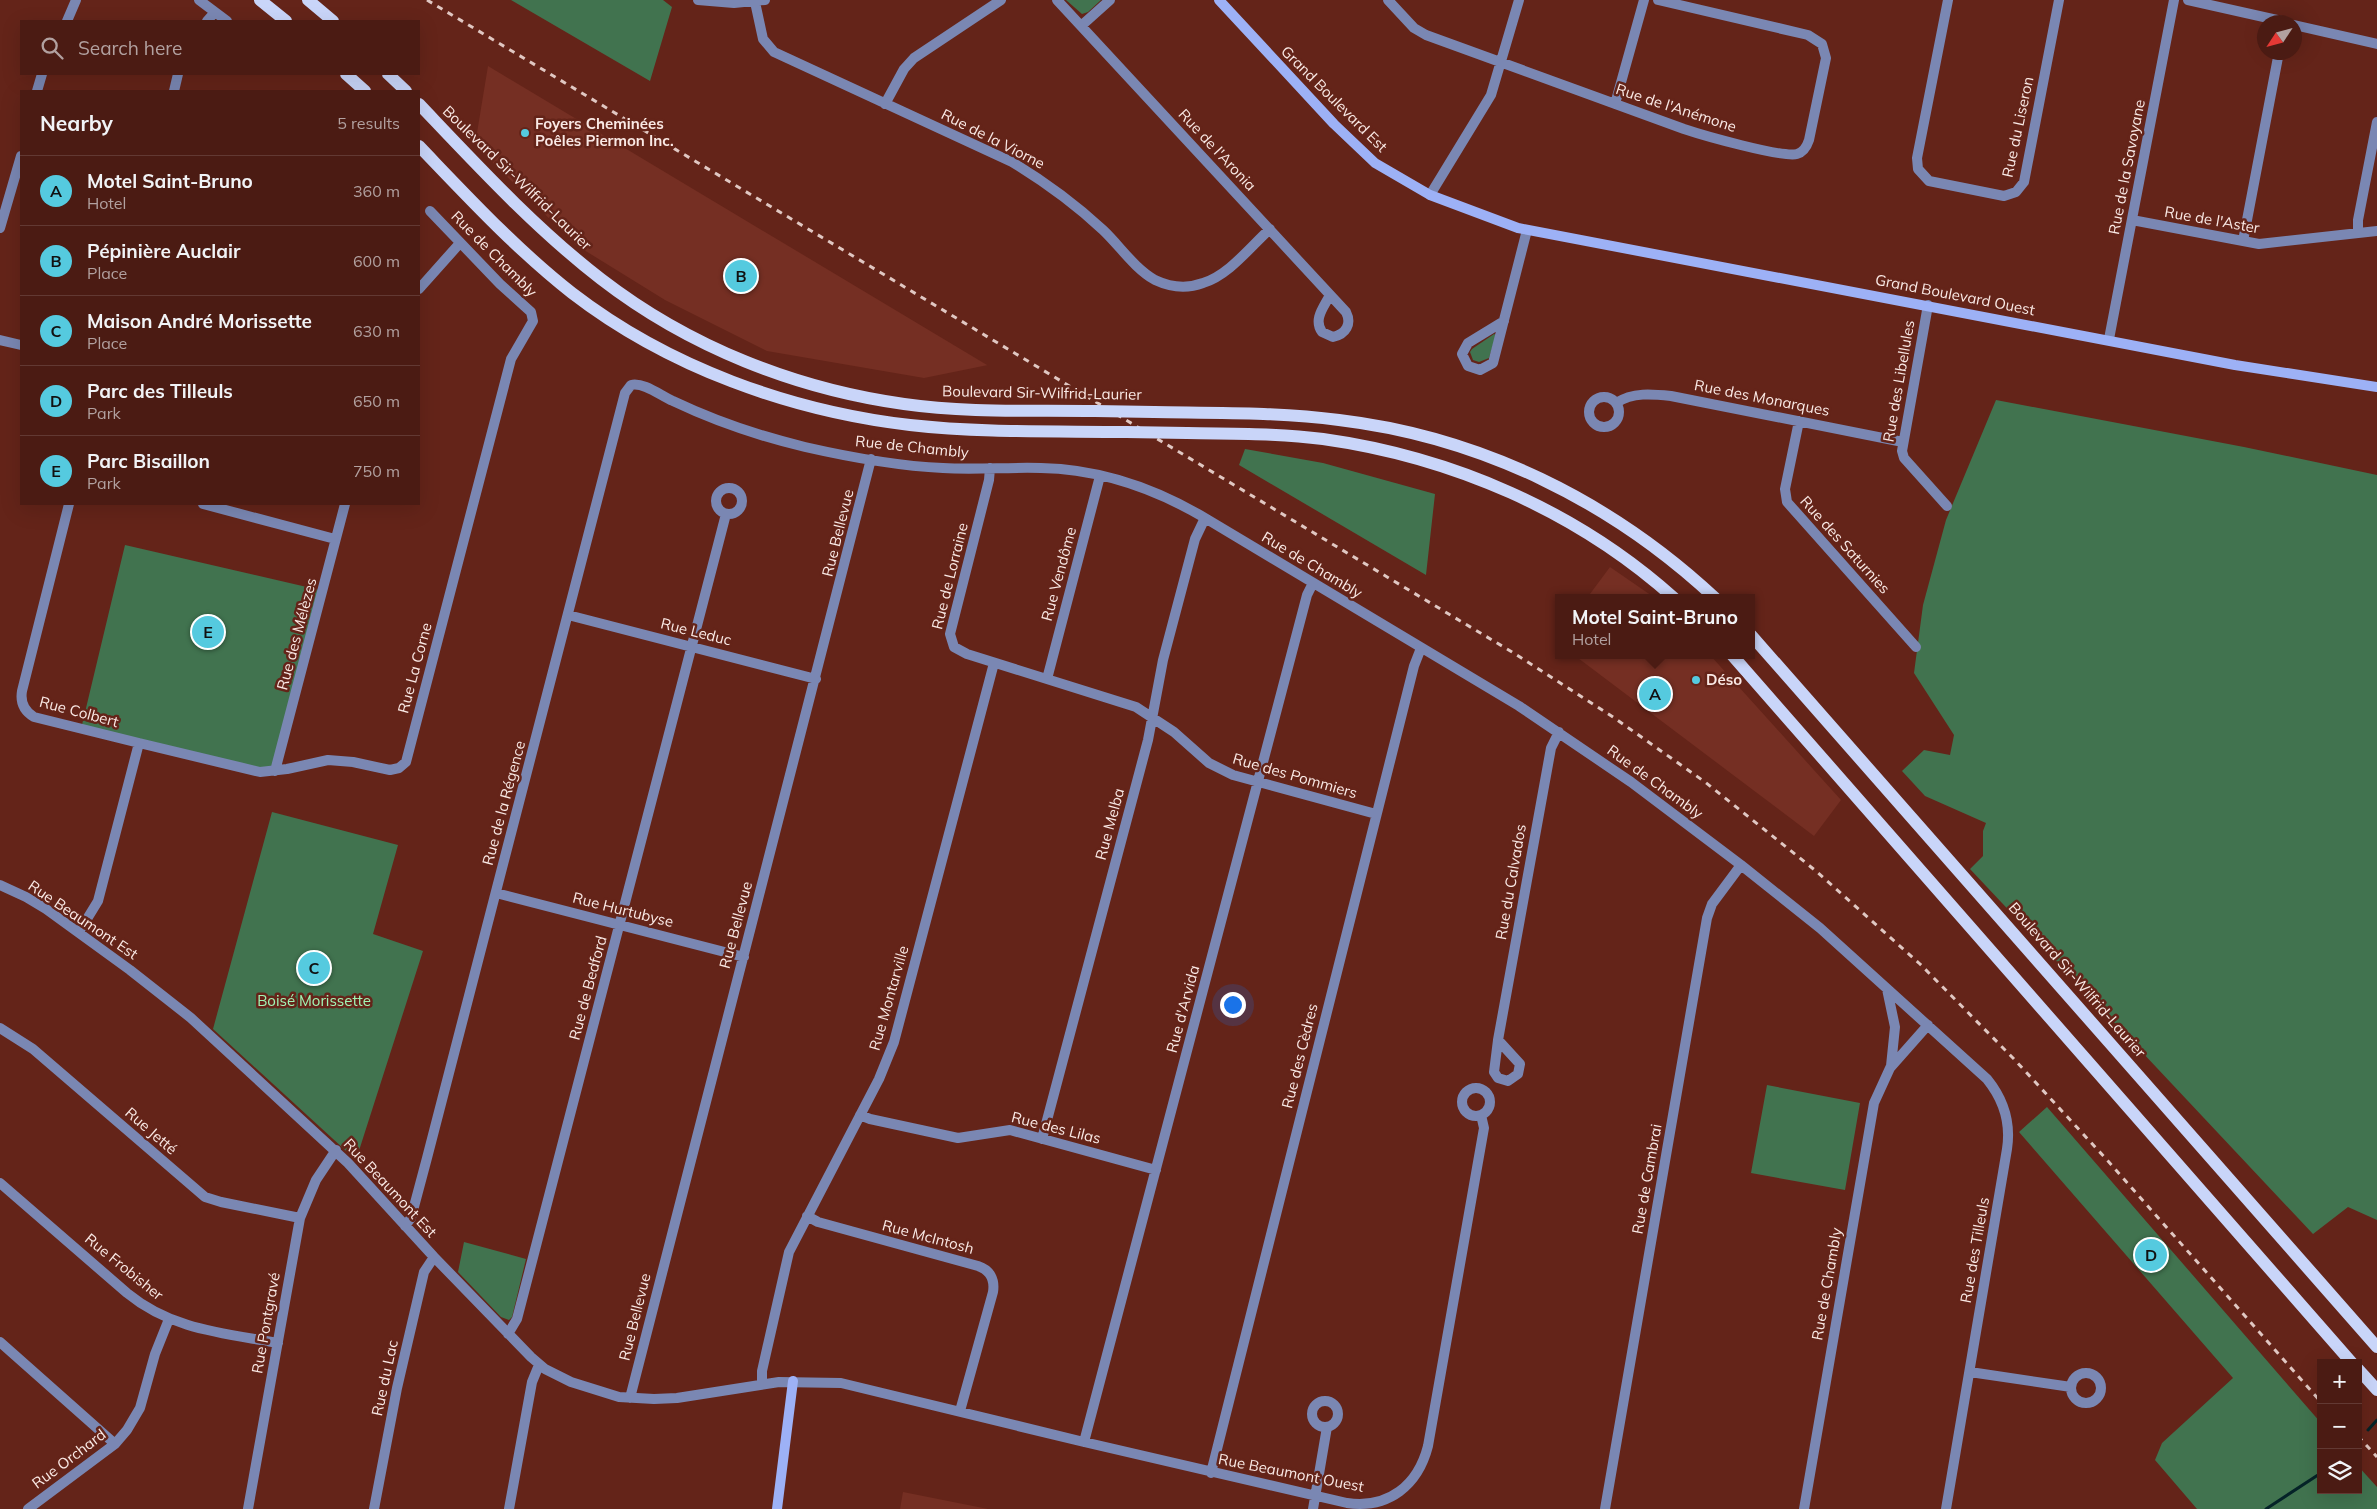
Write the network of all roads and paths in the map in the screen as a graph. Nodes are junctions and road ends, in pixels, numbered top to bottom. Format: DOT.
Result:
graph roads {
  1 [pos="76,0"];
  2 [pos="199,0"];
  3 [pos="260,0"];
  4 [pos="308,0"];
  5 [pos="698,0"];
  6 [pos="1001,0"];
  7 [pos="1056,0"];
  8 [pos="1110,0"];
  9 [pos="1220,0"];
  10 [pos="1388,0"];
  11 [pos="1519,0"];
  12 [pos="1644,0"];
  13 [pos="1658,0"];
  14 [pos="1948,0"];
  15 [pos="2059,0"];
  16 [pos="2174,0"];
  17 [pos="2188,0"];
  18 [pos="760,1"];
  19 [pos="215,12"];
  20 [pos="2257,16"];
  21 [pos="67,20"];
  22 [pos="209,20"];
  23 [pos="226,20"];
  24 [pos="285,20"];
  25 [pos="332,20"];
  26 [pos="1082,26"];
  27 [pos="2302,27"];
  28 [pos="2377,44"];
  29 [pos="2277,60"];
  30 [pos="1502,63"];
  31 [pos="42,75"];
  32 [pos="178,75"];
  33 [pos="347,75"];
  34 [pos="389,75"];
  35 [pos="37,90"];
  36 [pos="174,90"];
  37 [pos="363,90"];
  38 [pos="405,90"];
  39 [pos="885,104"];
  40 [pos="1615,104"];
  41 [pos="420,105"];
  42 [pos="2377,122"];
  43 [pos="420,147"];
  44 [pos="20,159"];
  45 [pos="1430,194"];
  46 [pos="430,211"];
  47 [pos="2132,220"];
  48 [pos="0,228"];
  49 [pos="1270,229"];
  50 [pos="1527,230"];
  51 [pos="2377,230"];
  52 [pos="2358,232"];
  53 [pos="2243,241"];
  54 [pos="460,243"];
  55 [pos="420,288"];
  56 [pos="1330,295"];
  57 [pos="1928,305"];
  58 [pos="533,320"];
  59 [pos="1504,321"];
  60 [pos="2109,339"];
  61 [pos="0,340"];
  62 [pos="20,345"];
  63 [pos="629,387"];
  64 [pos="2377,388"];
  65 [pos="1616,403"];
  66 [pos="1799,421"];
  67 [pos="1903,442"];
  68 [pos="871,460"];
  69 [pos="990,468"];
  70 [pos="1100,476"];
  71 [pos="69,505"];
  72 [pos="207,505"];
  73 [pos="345,505"];
  74 [pos="1947,506"];
  75 [pos="726,514"];
  76 [pos="1205,518"];
  77 [pos="335,539"];
  78 [pos="1313,583"];
  79 [pos="1669,594"];
  80 [pos="1710,594"];
  81 [pos="568,615"];
  82 [pos="1755,640"];
  83 [pos="692,646"];
  84 [pos="1916,647"];
  85 [pos="1422,648"];
  86 [pos="1736,659"];
  87 [pos="994,662"];
  88 [pos="816,678"];
  89 [pos="1047,679"];
  90 [pos="1152,717"];
  91 [pos="1559,732"];
  92 [pos="139,743"];
  93 [pos="275,771"];
  94 [pos="1258,783"];
  95 [pos="1376,814"];
  96 [pos="1741,864"];
  97 [pos="0,886"];
  98 [pos="496,893"];
  99 [pos="620,925"];
  100 [pos="79,932"];
  101 [pos="744,957"];
  102 [pos="1887,988"];
  103 [pos="1928,1025"];
  104 [pos="0,1028"];
  105 [pos="1498,1040"];
  106 [pos="1890,1068"];
  107 [pos="860,1115"];
  108 [pos="1481,1115"];
  109 [pos="1042,1139"];
  110 [pos="336,1150"];
  111 [pos="1156,1170"];
  112 [pos="0,1183"];
  113 [pos="807,1216"];
  114 [pos="300,1218"];
  115 [pos="405,1226"];
  116 [pos="434,1257"];
  117 [pos="169,1319"];
  118 [pos="508,1334"];
  119 [pos="0,1342"];
  120 [pos="278,1343"];
  121 [pos="2377,1347"];
  122 [pos="2348,1359"];
  123 [pos="539,1364"];
  124 [pos="1970,1372"];
  125 [pos="2362,1373"];
  126 [pos="793,1381"];
  127 [pos="762,1383"];
  128 [pos="2071,1387"];
  129 [pos="2377,1390"];
  130 [pos="630,1398"];
  131 [pos="960,1411"];
  132 [pos="1327,1427"];
  133 [pos="1084,1442"];
  134 [pos="115,1444"];
  135 [pos="1211,1473"];
  136 [pos="1315,1496"];
  137 [pos="28,1509"];
  138 [pos="248,1509"];
  139 [pos="374,1509"];
  140 [pos="509,1509"];
  141 [pos="777,1509"];
  142 [pos="1313,1509"];
  143 [pos="1605,1509"];
  144 [pos="1804,1509"];
  145 [pos="1946,1509"];
  1 -- 21 [label="street"];
  2 -- 19 [label="street"];
  3 -- 24 [label="main road"];
  4 -- 25 [label="main road"];
  5 -- 18 [label="street"];
  6 -- 39 [label="street"];
  7 -- 26 [label="street, Rue de l'Aronia"];
  8 -- 26 [label="street"];
  9 -- 45 [label="street, Grand Boulevard Est"];
  10 -- 30 [label="street, Rue de l'Anémone"];
  11 -- 30 [label="street"];
  12 -- 40 [label="street"];
  13 -- 40 [label="street, Rue de l'Anémone"];
  14 -- 15 [label="street, Rue du Liseron"];
  16 -- 47 [label="street, Rue de la Savoyane"];
  17 -- 20 [label="street"];
  18 -- 39 [label="street, Rue de la Viorne"];
  19 -- 22 [label="street"];
  19 -- 23 [label="street"];
  26 -- 49 [label="street, Rue de l'Aronia"];
  27 -- 28 [label="street"];
  29 -- 53 [label="street"];
  30 -- 40 [label="street, Rue de l'Anémone"];
  30 -- 45 [label="street"];
  31 -- 35 [label="street"];
  32 -- 36 [label="street"];
  33 -- 37 [label="main road"];
  34 -- 38 [label="main road"];
  39 -- 49 [label="street, Rue de la Viorne"];
  41 -- 80 [label="main road, Boulevard Sir-Wilfrid-Laurier, bridge"];
  42 -- 52 [label="street"];
  43 -- 79 [label="main road, bridge"];
  44 -- 48 [label="street"];
  45 -- 50 [label="street, Grand Boulevard Est"];
  46 -- 54 [label="street, Rue de Chambly"];
  47 -- 53 [label="street, Rue de l'Aster"];
  47 -- 60 [label="street, Rue de la Savoyane"];
  49 -- 56 [label="street, Rue de l'Aronia"];
  50 -- 57 [label="street, Grand Boulevard Ouest"];
  50 -- 59 [label="street"];
  51 -- 52 [label="street, Rue de l'Aster"];
  52 -- 53 [label="street, Rue de l'Aster"];
  54 -- 55 [label="street"];
  54 -- 58 [label="street, Rue de Chambly"];
  57 -- 60 [label="street, Grand Boulevard Ouest"];
  57 -- 67 [label="street, Rue des Libellules"];
  58 -- 93 [label="street, Rue La Corne"];
  59 -- 59 [label="street"];
  60 -- 64 [label="street, Grand Boulevard Ouest"];
  61 -- 62 [label="street"];
  63 -- 68 [label="street, Rue de Chambly"];
  63 -- 81 [label="street, Rue de la Régence"];
  65 -- 66 [label="street, Rue des Monarques"];
  66 -- 67 [label="street, Rue des Monarques"];
  66 -- 84 [label="street, Rue des Saturnies"];
  67 -- 74 [label="street, Rue des Libellules"];
  68 -- 69 [label="street, Rue de Chambly"];
  68 -- 88 [label="street, Rue Bellevue"];
  69 -- 70 [label="street, Rue de Chambly"];
  69 -- 87 [label="street, Rue de Lorraine"];
  70 -- 76 [label="street, Rue de Chambly"];
  70 -- 89 [label="street, Rue Vendôme"];
  71 -- 92 [label="street, Rue Colbert"];
  72 -- 77 [label="street"];
  73 -- 77 [label="street, Rue des Mélèzes"];
  75 -- 83 [label="street, Rue de Bedford"];
  76 -- 78 [label="street, Rue de Chambly"];
  76 -- 90 [label="street, Rue Melba"];
  77 -- 93 [label="street, Rue des Mélèzes"];
  78 -- 85 [label="street, Rue de Chambly"];
  78 -- 94 [label="street, Rue d'Arvida"];
  81 -- 83 [label="street, Rue Leduc"];
  81 -- 98 [label="street, Rue de la Régence"];
  82 -- 121 [label="main road, Boulevard Sir-Wilfrid-Laurier"];
  83 -- 88 [label="street, Rue Leduc"];
  83 -- 99 [label="street, Rue de Bedford"];
  85 -- 91 [label="street, Rue de Chambly"];
  85 -- 95 [label="street, Rue des Cèdres"];
  86 -- 122 [label="main road"];
  87 -- 89 [label="street, Rue des Pommiers"];
  87 -- 107 [label="street, Rue Montarville"];
  88 -- 101 [label="street, Rue Bellevue"];
  89 -- 90 [label="street, Rue des Pommiers"];
  90 -- 94 [label="street, Rue des Pommiers"];
  90 -- 109 [label="street, Rue Melba"];
  91 -- 96 [label="street, Rue de Chambly"];
  91 -- 105 [label="street, Rue du Calvados"];
  92 -- 93 [label="street, Rue La Corne"];
  92 -- 100 [label="street"];
  94 -- 95 [label="street, Rue des Pommiers"];
  94 -- 111 [label="street, Rue d'Arvida"];
  95 -- 135 [label="street, Rue des Cèdres"];
  96 -- 102 [label="street, Rue de Chambly"];
  96 -- 143 [label="street, Rue de Cambrai"];
  97 -- 100 [label="street, Rue Beaumont Est"];
  98 -- 99 [label="street, Rue Hurtubyse"];
  98 -- 115 [label="street, Rue de la Régence"];
  99 -- 101 [label="street, Rue Hurtubyse"];
  99 -- 118 [label="street, Rue de Bedford"];
  100 -- 110 [label="street, Rue Beaumont Est"];
  101 -- 130 [label="street, Rue Bellevue"];
  102 -- 103 [label="street, Rue de Chambly"];
  102 -- 106 [label="street, Rue de Chambly"];
  103 -- 106 [label="street, Rue de Chambly"];
  103 -- 124 [label="street, Rue des Tilleuls"];
  104 -- 114 [label="street, Rue Jetté"];
  106 -- 144 [label="street, Rue de Chambly"];
  107 -- 109 [label="street, Rue des Lilas"];
  107 -- 113 [label="street, Rue Montarville"];
  108 -- 136 [label="street, Rue Beaumont Ouest"];
  109 -- 111 [label="street, Rue des Lilas"];
  110 -- 114 [label="street, Rue Pontgravé"];
  110 -- 115 [label="street, Rue Beaumont Est"];
  111 -- 133 [label="street, Rue d'Arvida"];
  112 -- 117 [label="street, Rue Frobisher"];
  113 -- 127 [label="street, Rue Montarville"];
  113 -- 131 [label="street, Rue McIntosh"];
  114 -- 120 [label="street, Rue Pontgravé"];
  115 -- 116 [label="street, Rue Beaumont Est"];
  116 -- 118 [label="street, Rue Beaumont Est"];
  116 -- 139 [label="street, Rue du Lac"];
  117 -- 120 [label="street, Rue Frobisher"];
  117 -- 134 [label="street, Rue Orchard"];
  118 -- 123 [label="street, Rue Beaumont Est"];
  119 -- 134 [label="street"];
  120 -- 138 [label="street, Rue Pontgravé"];
  123 -- 130 [label="street, Rue Beaumont Est"];
  123 -- 140 [label="street"];
  124 -- 128 [label="street"];
  124 -- 145 [label="street, Rue des Tilleuls"];
  125 -- 129 [label="main road"];
  126 -- 127 [label="street, Rue Beaumont Est"];
  126 -- 131 [label="street, Rue Beaumont Ouest"];
  126 -- 141 [label="street"];
  127 -- 130 [label="street, Rue Beaumont Est"];
  131 -- 133 [label="street, Rue Beaumont Ouest"];
  132 -- 136 [label="street"];
  133 -- 135 [label="street, Rue Beaumont Ouest"];
  134 -- 137 [label="street, Rue Orchard"];
  135 -- 136 [label="street, Rue Beaumont Ouest"];
  136 -- 142 [label="street"];
}
